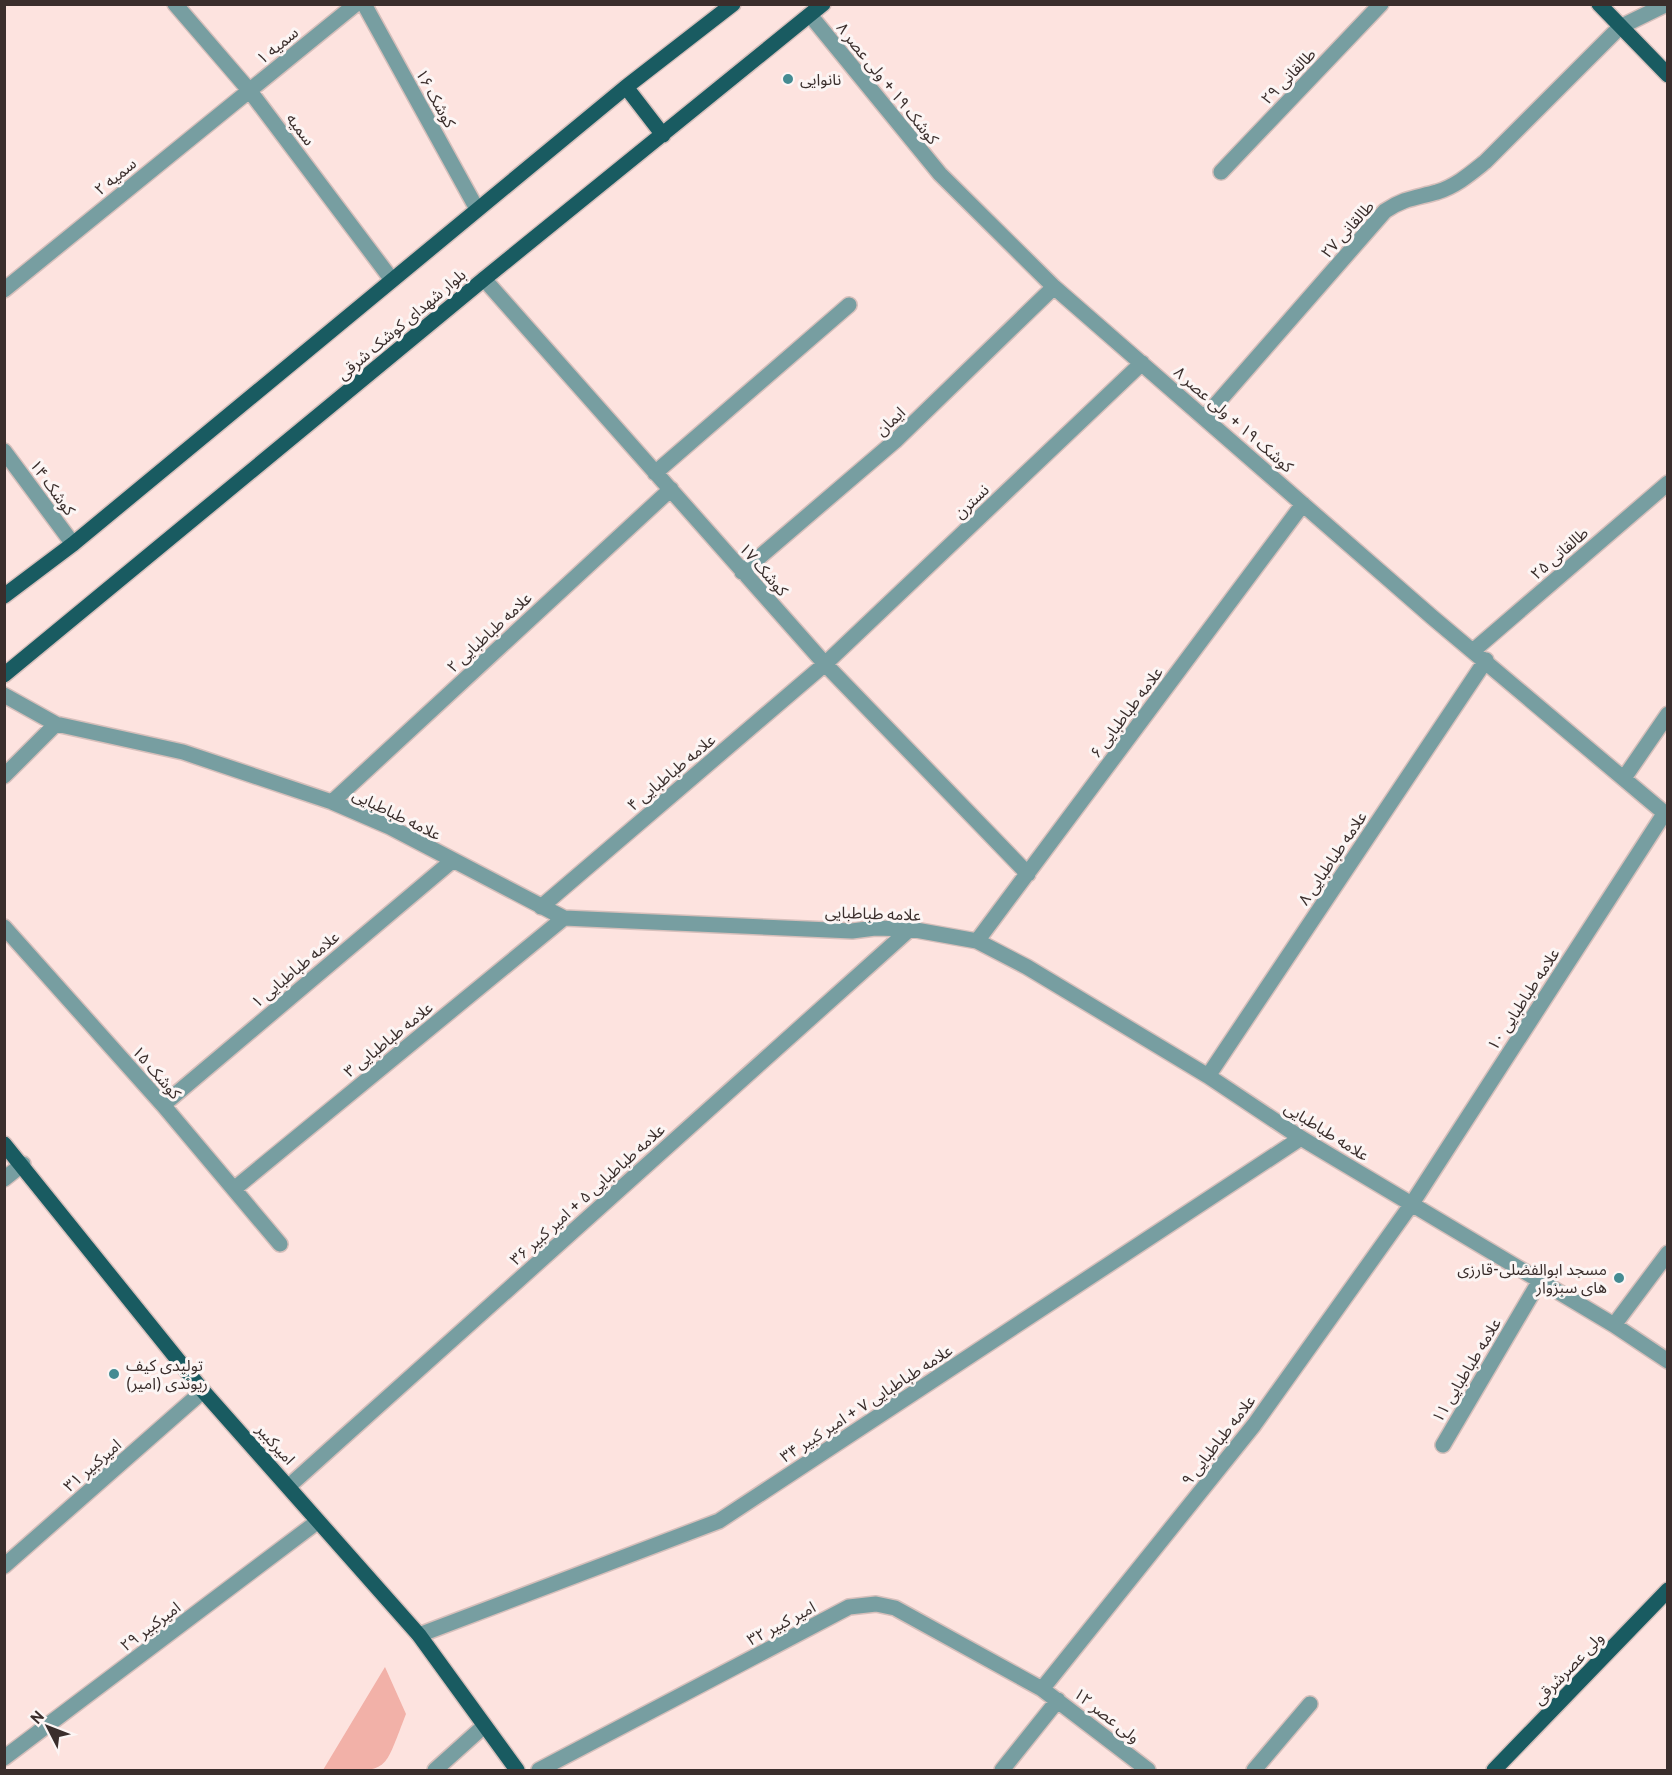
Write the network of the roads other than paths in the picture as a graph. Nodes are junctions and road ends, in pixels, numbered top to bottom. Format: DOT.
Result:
graph roads {
  1 [pos="175,4"];
  2 [pos="356,4"];
  3 [pos="364,4"];
  4 [pos="733,4"];
  5 [pos="823,4"];
  6 [pos="1381,4"];
  7 [pos="1599,4"];
  8 [pos="1667,4"];
  9 [pos="810,15"];
  10 [pos="1620,27"];
  11 [pos="1668,75"];
  12 [pos="626,87"];
  13 [pos="249,90"];
  14 [pos="663,135"];
  15 [pos="1221,172"];
  16 [pos="477,209"];
  17 [pos="484,279"];
  18 [pos="392,280"];
  19 [pos="1054,287"];
  20 [pos="4,290"];
  21 [pos="849,305"];
  22 [pos="1142,363"];
  23 [pos="1205,417"];
  24 [pos="4,451"];
  25 [pos="655,473"];
  26 [pos="1668,483"];
  27 [pos="671,489"];
  28 [pos="1303,504"];
  29 [pos="73,544"];
  30 [pos="742,572"];
  31 [pos="4,596"];
  32 [pos="1480,655"];
  33 [pos="825,664"];
  34 [pos="4,675"];
  35 [pos="4,695"];
  36 [pos="1668,714"];
  37 [pos="56,724"];
  38 [pos="4,776"];
  39 [pos="1624,778"];
  40 [pos="332,802"];
  41 [pos="1666,815"];
  42 [pos="452,861"];
  43 [pos="1028,874"];
  44 [pos="541,907"];
  45 [pos="564,918"];
  46 [pos="4,927"];
  47 [pos="910,929"];
  48 [pos="977,941"];
  49 [pos="1208,1076"];
  50 [pos="162,1106"];
  51 [pos="1301,1138"];
  52 [pos="4,1144"];
  53 [pos="22,1164"];
  54 [pos="4,1179"];
  55 [pos="234,1189"];
  56 [pos="1411,1204"];
  57 [pos="280,1244"];
  58 [pos="1668,1253"];
  59 [pos="1539,1282"];
  60 [pos="1614,1325"];
  61 [pos="1668,1360"];
  62 [pos="203,1391"];
  63 [pos="1443,1445"];
  64 [pos="289,1486"];
  65 [pos="317,1522"];
  66 [pos="4,1566"];
  67 [pos="1668,1590"];
  68 [pos="418,1635"];
  69 [pos="1042,1689"];
  70 [pos="1058,1700"];
  71 [pos="1310,1704"];
  72 [pos="484,1726"];
  73 [pos="4,1758"];
  74 [pos="435,1770"];
  75 [pos="517,1770"];
  76 [pos="539,1770"];
  77 [pos="1002,1770"];
  78 [pos="1148,1770"];
  79 [pos="1254,1770"];
  80 [pos="1494,1770"];
  1 -- 13 [label="street, سمیه"];
  2 -- 13 [label="street, سمیه ۱"];
  3 -- 16 [label="street, کوشک ۱۶"];
  4 -- 12 [label="main road"];
  5 -- 9 [label="main road, بلوار شهدای کوشک شرقی"];
  6 -- 15 [label="street, طالقانی ۲۹"];
  7 -- 10 [label="main road"];
  8 -- 10 [label="street, طالقانی ۲۷"];
  9 -- 14 [label="main road, بلوار شهدای کوشک شرقی"];
  9 -- 19 [label="street, کوشک ۱۹ + ولی عصر ۸"];
  10 -- 11 [label="main road"];
  10 -- 23 [label="street, طالقانی ۲۷"];
  12 -- 14 [label="main road"];
  12 -- 16 [label="main road"];
  13 -- 18 [label="street, سمیه"];
  13 -- 20 [label="street, سمیه ۲"];
  14 -- 17 [label="main road, بلوار شهدای کوشک شرقی"];
  16 -- 18 [label="main road"];
  17 -- 25 [label="street, کوشک ۱۷"];
  17 -- 34 [label="main road, بلوار شهدای کوشک شرقی"];
  18 -- 29 [label="main road"];
  19 -- 22 [label="street, کوشک ۱۹ + ولی عصر ۸"];
  19 -- 30 [label="street, ایمان"];
  21 -- 25 [label="street"];
  22 -- 23 [label="street, کوشک ۱۹ + ولی عصر ۸"];
  22 -- 33 [label="street, نسترن"];
  23 -- 28 [label="street, کوشک ۱۹ + ولی عصر ۸"];
  24 -- 29 [label="street, کوشک ۱۴"];
  25 -- 27 [label="street, کوشک ۱۷"];
  26 -- 32 [label="street, طالقانی ۲۵"];
  27 -- 30 [label="street, کوشک ۱۷"];
  27 -- 40 [label="street, علامه طباطبایی ۲"];
  28 -- 32 [label="street, کوشک ۱۹ + ولی عصر ۸"];
  28 -- 43 [label="street, علامه طباطبایی ۶"];
  29 -- 31 [label="main road"];
  30 -- 33 [label="street, کوشک ۱۷"];
  32 -- 39 [label="street, کوشک ۱۹ + ولی عصر ۸"];
  32 -- 49 [label="street, علامه طباطبایی ۸"];
  33 -- 43 [label="street, کوشک ۱۷"];
  33 -- 44 [label="street, علامه طباطبایی ۴"];
  35 -- 37 [label="street, علامه طباطبایی"];
  36 -- 39 [label="street"];
  37 -- 38 [label="street"];
  37 -- 40 [label="street, علامه طباطبایی"];
  39 -- 41 [label="street, کوشک ۱۹ + ولی عصر ۸"];
  40 -- 42 [label="street, علامه طباطبایی"];
  41 -- 56 [label="street, علامه طباطبایی ۱۰"];
  42 -- 44 [label="street, علامه طباطبایی"];
  42 -- 50 [label="street, علامه طباطبایی ۱"];
  43 -- 48 [label="street, علامه طباطبایی ۶"];
  44 -- 45 [label="street, علامه طباطبایی"];
  45 -- 47 [label="street, علامه طباطبایی"];
  45 -- 55 [label="street, علامه طباطبایی ۳"];
  46 -- 50 [label="street, کوشک ۱۵"];
  47 -- 48 [label="street, علامه طباطبایی"];
  47 -- 64 [label="street, علامه طباطبایی ۵ + امیر کبیر ۳۶"];
  48 -- 49 [label="street, علامه طباطبایی"];
  49 -- 51 [label="street, علامه طباطبایی"];
  50 -- 55 [label="street, کوشک ۱۵"];
  51 -- 56 [label="street, علامه طباطبایی"];
  51 -- 68 [label="street, علامه طباطبایی ۷ + امیر کبیر ۳۴"];
  52 -- 53 [label="main road, امیرکبیر"];
  53 -- 54 [label="street"];
  53 -- 62 [label="main road, امیرکبیر"];
  55 -- 57 [label="street, کوشک ۱۵"];
  56 -- 59 [label="street, علامه طباطبایی"];
  56 -- 69 [label="street, علامه طباطبایی ۹"];
  58 -- 60 [label="street"];
  59 -- 60 [label="street, علامه طباطبایی"];
  59 -- 63 [label="street, علامه طباطبایی ۱۱"];
  60 -- 61 [label="street, علامه طباطبایی"];
  62 -- 64 [label="main road, امیرکبیر"];
  62 -- 66 [label="street, امیرکبیر ۳۱"];
  64 -- 65 [label="main road, امیرکبیر"];
  65 -- 68 [label="main road, امیرکبیر"];
  65 -- 73 [label="street, امیرکبیر ۲۹"];
  67 -- 80 [label="main road, ولی عصرشرقی"];
  68 -- 72 [label="main road, امیرکبیر"];
  69 -- 70 [label="street, ولی عصر ۱۲"];
  69 -- 76 [label="street, امیر کبیر ۳۲"];
  70 -- 77 [label="street"];
  70 -- 78 [label="street, ولی عصر ۱۲"];
  71 -- 79 [label="street"];
  72 -- 74 [label="street"];
  72 -- 75 [label="main road, امیرکبیر"];
}
